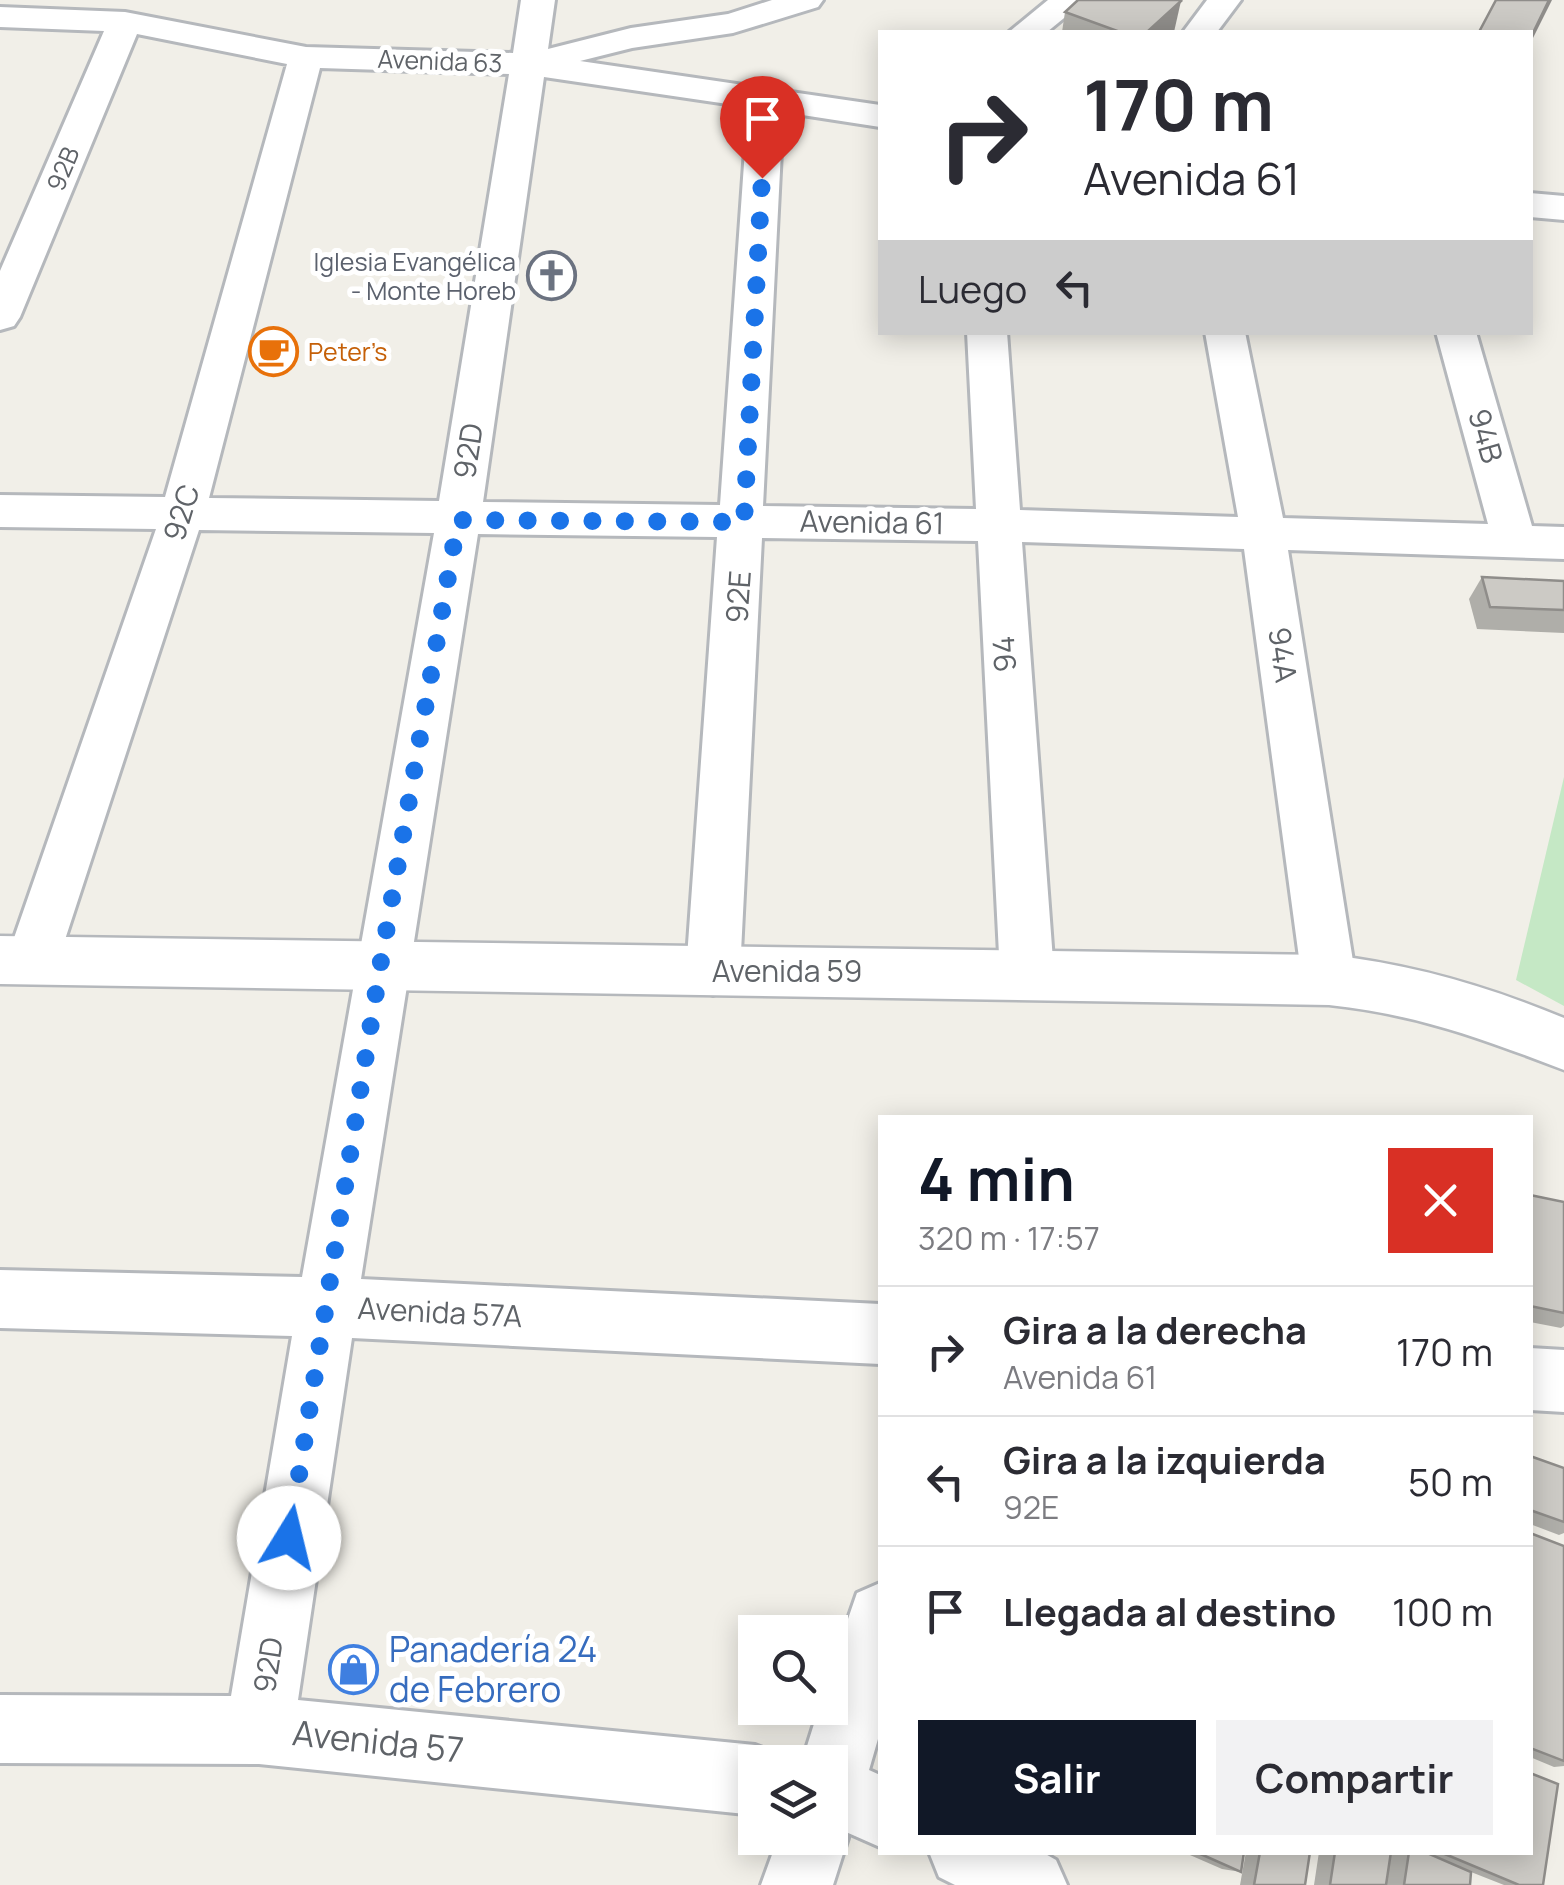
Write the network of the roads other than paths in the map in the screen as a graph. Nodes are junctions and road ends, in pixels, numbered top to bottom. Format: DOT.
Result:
graph roads {
  1 [pos="538,0"];
  2 [pos="806,0"];
  3 [pos="1069,0"];
  4 [pos="1224,0"];
  5 [pos="0,17"];
  6 [pos="125,22"];
  7 [pos="1029,30"];
  8 [pos="1202,30"];
  9 [pos="306,57"];
  10 [pos="528,64"];
  11 [pos="766,102"];
  12 [pos="878,116"];
  13 [pos="1533,205"];
  14 [pos="1564,208"];
  15 [pos="0,317"];
  16 [pos="987,335"];
  17 [pos="1226,335"];
  18 [pos="1457,335"];
  19 [pos="0,511"];
  20 [pos="183,513"];
  21 [pos="458,520"];
  22 [pos="744,522"];
  23 [pos="996,525"];
  24 [pos="1264,536"];
  25 [pos="1514,538"];
  26 [pos="1564,542"];
  27 [pos="16,960"];
  28 [pos="380,967"];
  29 [pos="713,972"];
  30 [pos="1027,974"];
  31 [pos="1329,980"];
  32 [pos="1564,1044"];
  33 [pos="0,1299"];
  34 [pos="326,1307"];
  35 [pos="878,1334"];
  36 [pos="1533,1379"];
  37 [pos="1564,1381"];
  38 [pos="878,1623"];
  39 [pos="0,1729"];
  40 [pos="259,1730"];
  41 [pos="842,1745"];
  42 [pos="738,1778"];
  43 [pos="848,1795"];
  44 [pos="878,1811"];
  45 [pos="807,1855"];
  46 [pos="970,1855"];
  47 [pos="797,1885"];
  48 [pos="1030,1885"];
  1 -- 10 [label="street, 92D"];
  2 -- 10 [label="street"];
  3 -- 7 [label="street"];
  4 -- 8 [label="street"];
  5 -- 6 [label="street, Avenida 63"];
  6 -- 9 [label="street, Avenida 63"];
  6 -- 15 [label="street, 92B"];
  9 -- 10 [label="street, Avenida 63"];
  9 -- 20 [label="street, 92C"];
  10 -- 11 [label="street, Avenida 63"];
  10 -- 21 [label="street, 92D"];
  11 -- 12 [label="street, Avenida 63"];
  11 -- 22 [label="street, 92E"];
  13 -- 14 [label="street"];
  16 -- 23 [label="street, 94"];
  17 -- 24 [label="street, 94A"];
  18 -- 25 [label="street, 94B"];
  19 -- 20 [label="street, Avenida 61"];
  20 -- 21 [label="street, Avenida 61"];
  20 -- 27 [label="street, 92C"];
  21 -- 22 [label="street, Avenida 61"];
  21 -- 28 [label="street, 92D"];
  22 -- 23 [label="street, Avenida 61"];
  22 -- 29 [label="street, 92E"];
  23 -- 24 [label="street, Avenida 61"];
  23 -- 30 [label="street, 94"];
  24 -- 25 [label="street, Avenida 61"];
  24 -- 31 [label="street, 94A"];
  25 -- 26 [label="street, Avenida 61"];
  27 -- 28 [label="street, Avenida 59"];
  28 -- 29 [label="street, Avenida 59"];
  28 -- 34 [label="street, 92D"];
  29 -- 30 [label="street, Avenida 59"];
  30 -- 31 [label="street, Avenida 59"];
  31 -- 32 [label="street, Avenida 59"];
  33 -- 34 [label="street, Avenida 57A"];
  34 -- 35 [label="street, Avenida 57A"];
  34 -- 40 [label="street, 92D"];
  36 -- 37 [label="street"];
  38 -- 41 [label="street"];
  39 -- 40 [label="street, Avenida 57"];
  40 -- 42 [label="street, Avenida 57"];
  43 -- 44 [label="street"];
  45 -- 47 [label="street"];
  46 -- 48 [label="street"];
}
